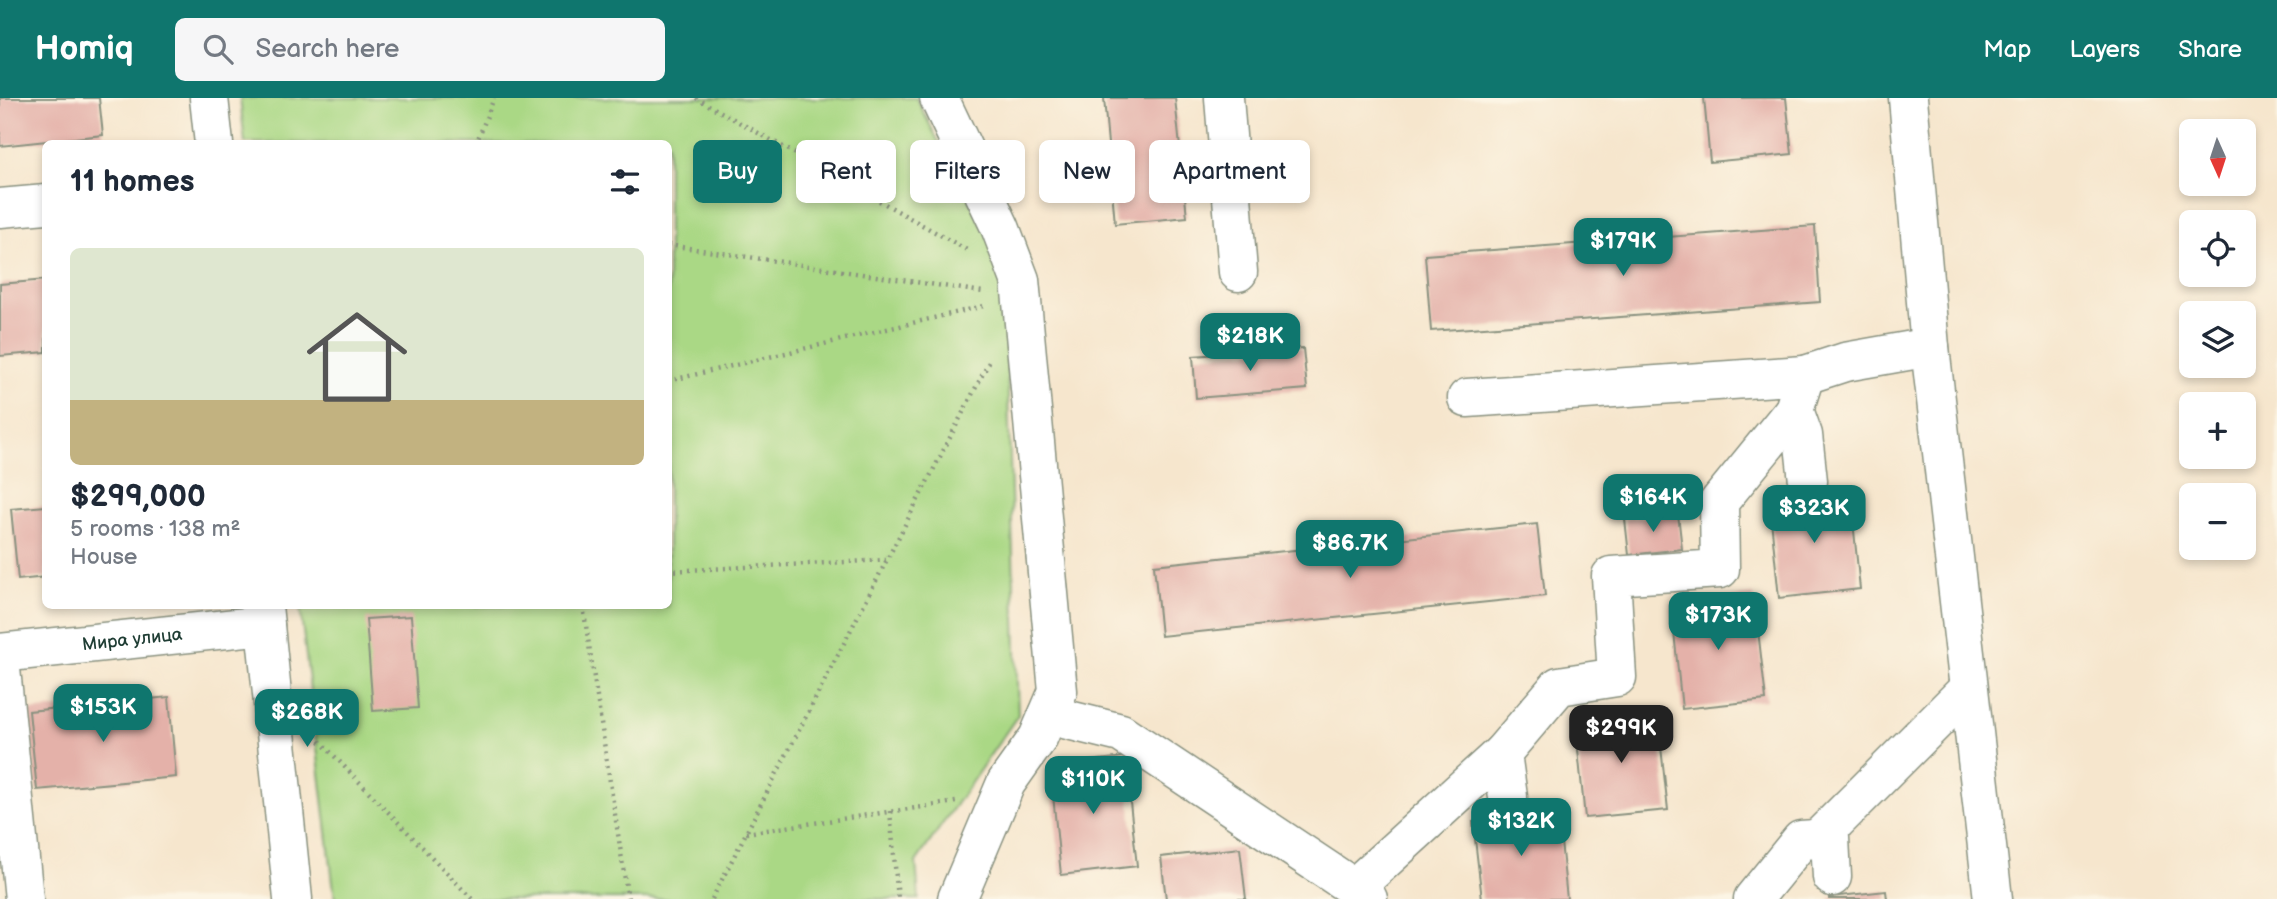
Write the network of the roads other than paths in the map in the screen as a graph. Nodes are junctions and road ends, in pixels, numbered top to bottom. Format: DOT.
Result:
graph roads {
  1 [pos="209,98"];
  2 [pos="939,98"];
  3 [pos="1224,98"];
  4 [pos="1908,98"];
  5 [pos="214,140"];
  6 [pos="42,204"];
  7 [pos="0,208"];
  8 [pos="1238,272"];
  9 [pos="1930,347"];
  10 [pos="1800,392"];
  11 [pos="1467,398"];
  12 [pos="1808,481"];
  13 [pos="264,615"];
  14 [pos="0,653"];
  15 [pos="0,659"];
  16 [pos="1967,690"];
  17 [pos="1048,715"];
  18 [pos="1502,753"];
  19 [pos="1508,797"];
  20 [pos="1818,839"];
  21 [pos="1832,877"];
  22 [pos="1361,893"];
  23 [pos="24,899"];
  24 [pos="293,899"];
  25 [pos="957,899"];
  26 [pos="1753,899"];
  27 [pos="1993,899"];
  1 -- 5 [label="street"];
  2 -- 17 [label="street"];
  3 -- 8 [label="street"];
  4 -- 9 [label="street"];
  6 -- 7 [label="street"];
  9 -- 10 [label="street"];
  9 -- 16 [label="street"];
  10 -- 11 [label="street"];
  10 -- 12 [label="street"];
  10 -- 18 [label="street"];
  13 -- 14 [label="street, Мира улица"];
  13 -- 24 [label="street"];
  15 -- 23 [label="street"];
  16 -- 20 [label="street"];
  16 -- 27 [label="street"];
  17 -- 22 [label="street"];
  17 -- 25 [label="street"];
  18 -- 19 [label="street"];
  18 -- 22 [label="street"];
  20 -- 21 [label="street"];
  20 -- 26 [label="street"];
}
